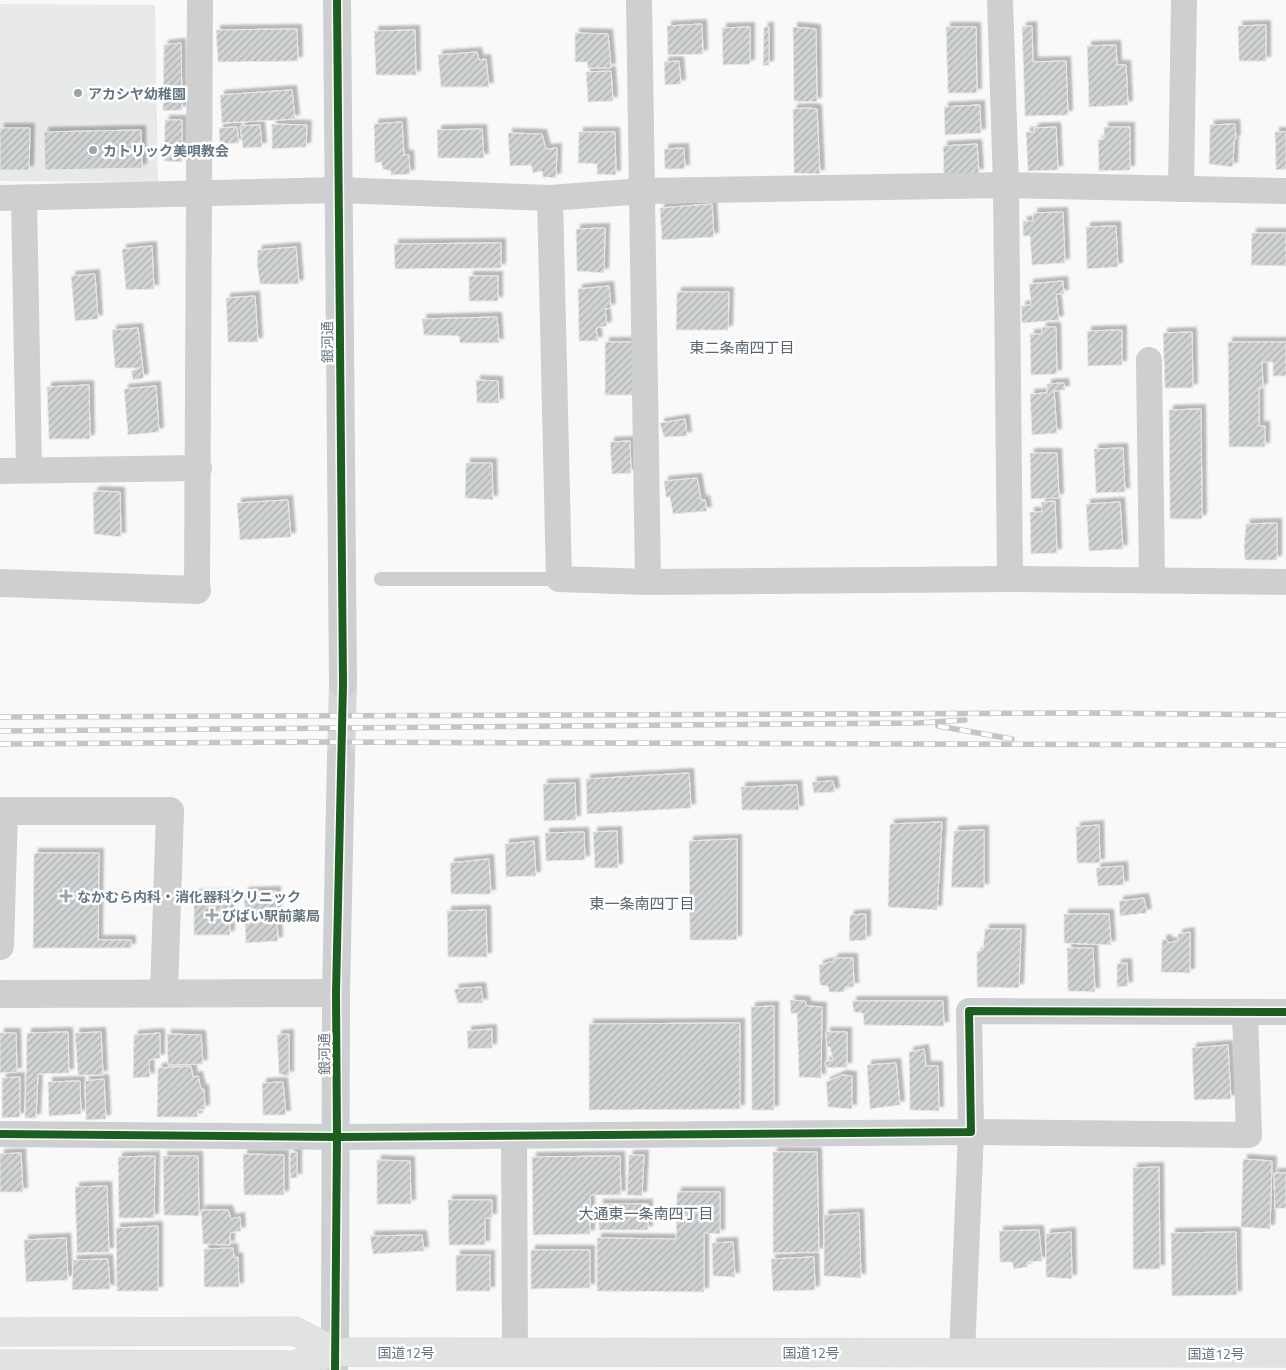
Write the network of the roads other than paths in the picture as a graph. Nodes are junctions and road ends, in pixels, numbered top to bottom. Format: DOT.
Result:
graph roads {
  1 [pos="200,0"];
  2 [pos="337,0"];
  3 [pos="639,0"];
  4 [pos="1000,0"];
  5 [pos="1184,0"];
  6 [pos="1006,185"];
  7 [pos="1181,188"];
  8 [pos="338,190"];
  9 [pos="1286,191"];
  10 [pos="643,192"];
  11 [pos="197,194"];
  12 [pos="12,198"];
  13 [pos="550,198"];
  14 [pos="1149,360"];
  15 [pos="199,468"];
  16 [pos="29,470"];
  17 [pos="0,471"];
  18 [pos="381,579"];
  19 [pos="559,579"];
  20 [pos="1010,579"];
  21 [pos="1152,580"];
  22 [pos="648,582"];
  23 [pos="1286,582"];
  24 [pos="0,583"];
  25 [pos="197,590"];
  26 [pos="343,684"];
  27 [pos="341,757"];
  28 [pos="0,946"];
  29 [pos="164,993"];
  30 [pos="336,993"];
  31 [pos="0,994"];
  32 [pos="1245,1012"];
  33 [pos="1286,1012"];
  34 [pos="971,1132"];
  35 [pos="0,1134"];
  36 [pos="514,1136"];
  37 [pos="337,1137"];
  38 [pos="0,1332"];
  39 [pos="514,1352"];
  40 [pos="962,1352"];
  41 [pos="1286,1352"];
  42 [pos="335,1361"];
  43 [pos="0,1364"];
  1 -- 11 [label="street"];
  2 -- 8 [label="street, 銀河通"];
  3 -- 10 [label="street"];
  4 -- 6 [label="street"];
  5 -- 7 [label="street"];
  6 -- 7 [label="street"];
  6 -- 10 [label="street"];
  6 -- 20 [label="street"];
  7 -- 9 [label="street"];
  8 -- 11 [label="street"];
  8 -- 13 [label="street"];
  8 -- 26 [label="street, 銀河通"];
  10 -- 13 [label="street"];
  10 -- 22 [label="street"];
  11 -- 12 [label="street"];
  11 -- 15 [label="street"];
  12 -- 16 [label="street"];
  13 -- 19 [label="street"];
  14 -- 21 [label="street"];
  15 -- 16 [label="street"];
  15 -- 25 [label="street"];
  16 -- 17 [label="street"];
  18 -- 19 [label="lane"];
  19 -- 22 [label="street"];
  20 -- 21 [label="street"];
  20 -- 22 [label="street"];
  21 -- 23 [label="street"];
  24 -- 25 [label="street"];
  27 -- 30 [label="street, 銀河通"];
  28 -- 29 [label="street"];
  29 -- 30 [label="street"];
  29 -- 31 [label="street"];
  30 -- 37 [label="street, 銀河通"];
  32 -- 33 [label="street"];
  32 -- 34 [label="street"];
  32 -- 34 [label="street"];
  34 -- 36 [label="street"];
  34 -- 40 [label="street"];
  35 -- 37 [label="street"];
  36 -- 37 [label="street"];
  36 -- 39 [label="street"];
  37 -- 42 [label="street, 銀河通"];
  38 -- 42 [label="highway, 国道12号"];
  39 -- 40 [label="highway, 国道12号"];
  39 -- 42 [label="highway, 国道12号"];
  40 -- 41 [label="highway, 国道12号"];
  42 -- 43 [label="highway, 国道12号"];
}
